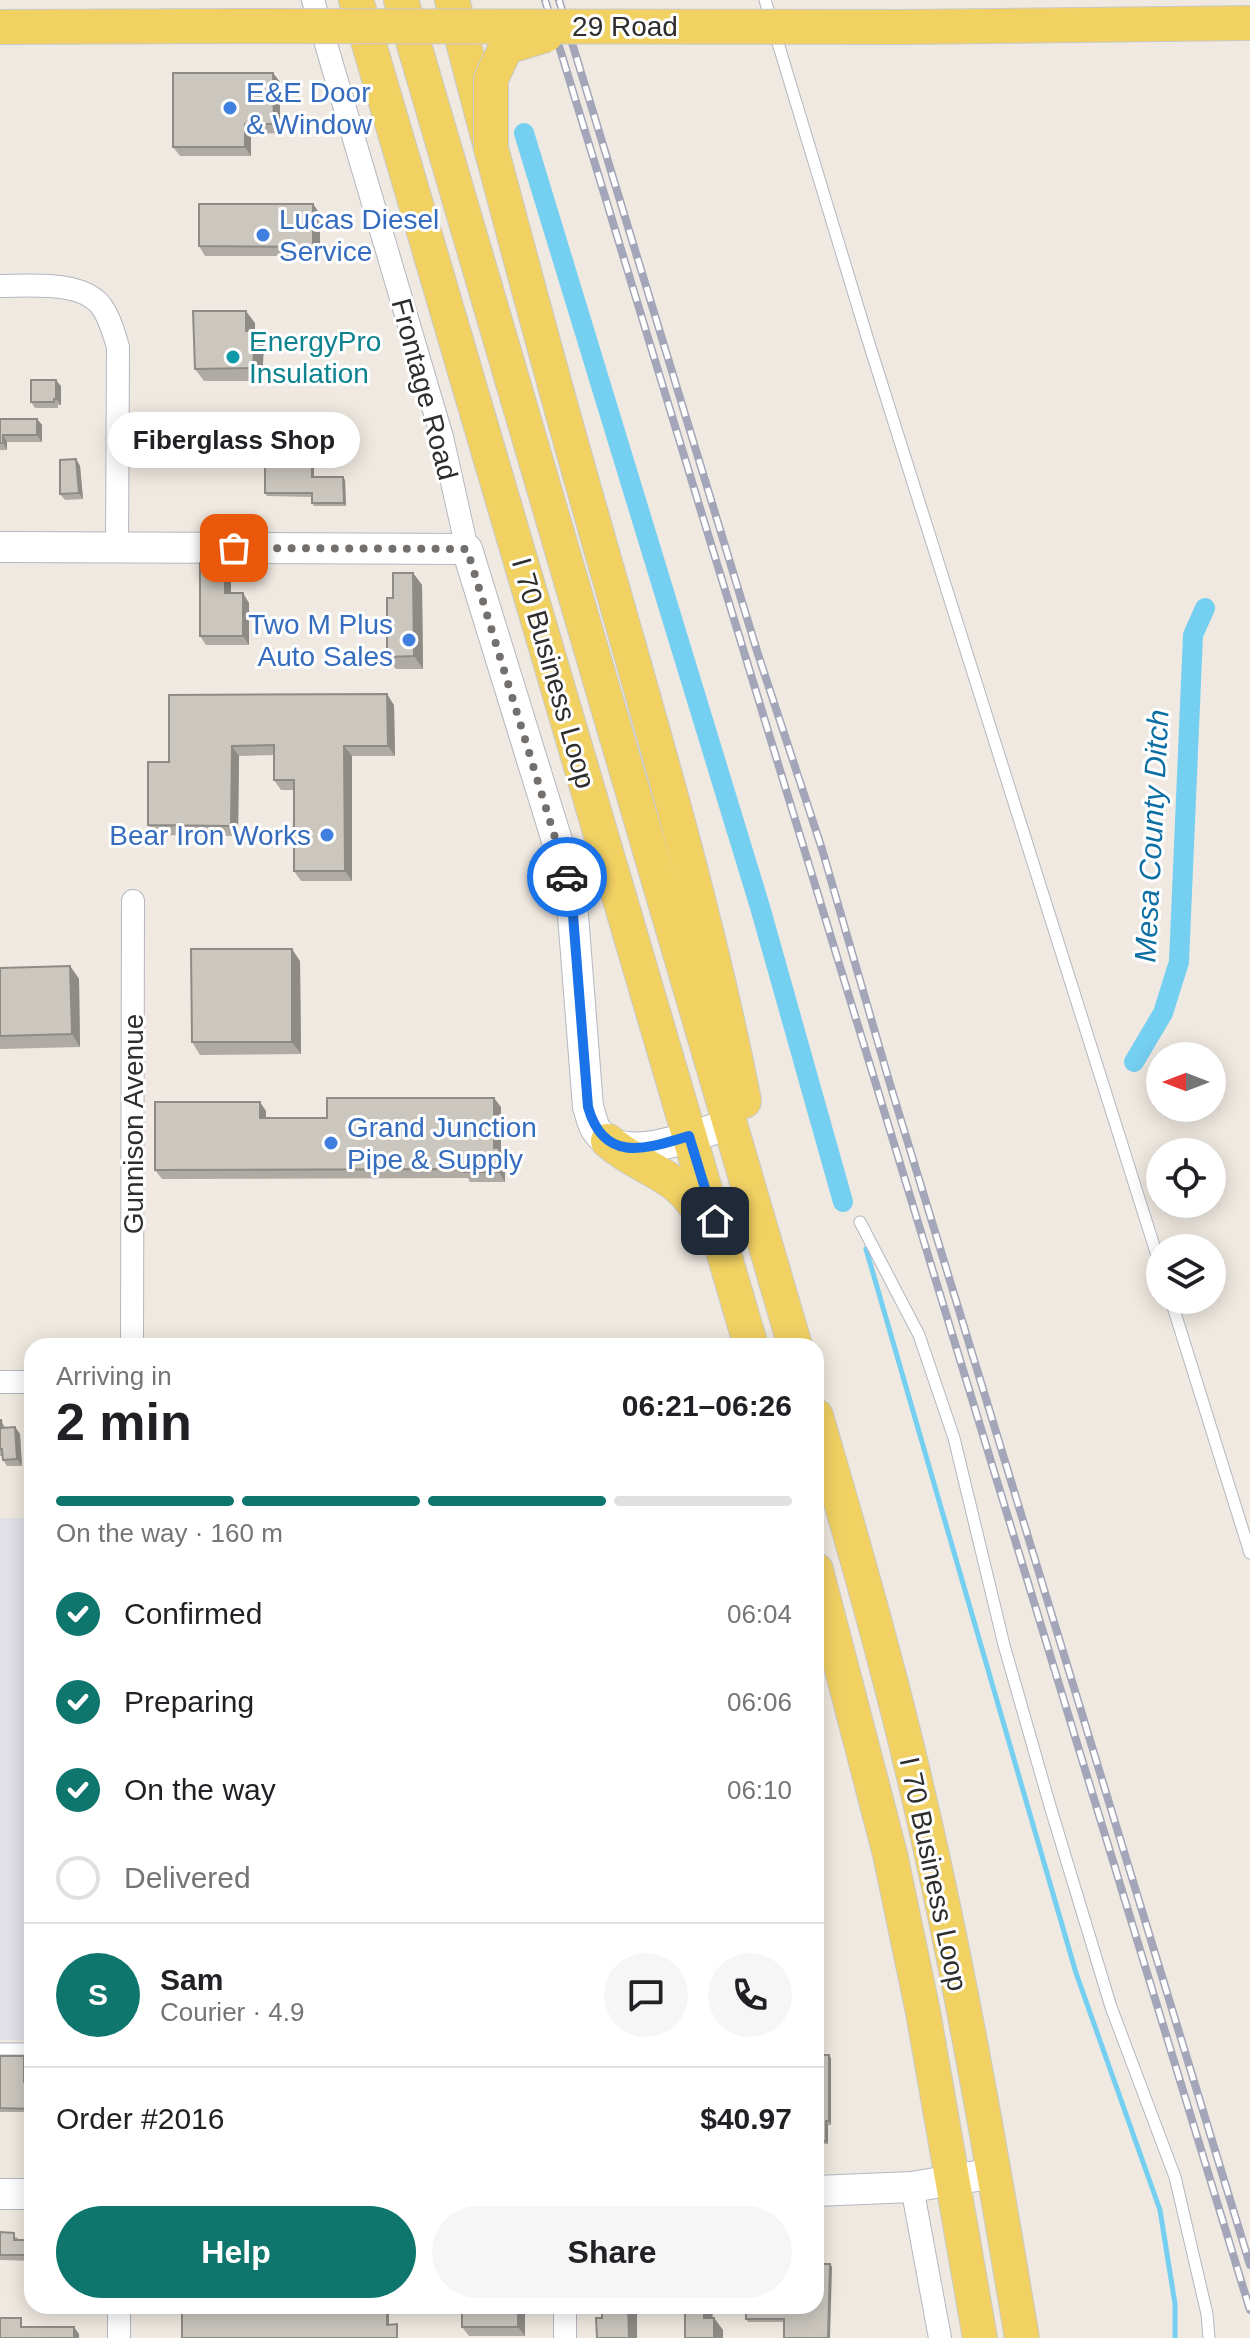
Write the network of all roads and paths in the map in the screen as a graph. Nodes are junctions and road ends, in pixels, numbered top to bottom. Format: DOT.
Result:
graph roads {
  1 [pos="313,0"];
  2 [pos="356,0"];
  3 [pos="392,0"];
  4 [pos="401,0"];
  5 [pos="765,0"];
  6 [pos="455,13"];
  7 [pos="1250,23"];
  8 [pos="656,26"];
  9 [pos="0,27"];
  10 [pos="429,97"];
  11 [pos="491,149"];
  12 [pos="0,286"];
  13 [pos="0,547"];
  14 [pos="117,547"];
  15 [pos="467,549"];
  16 [pos="133,901"];
  17 [pos="730,1124"];
  18 [pos="689,1136"];
  19 [pos="608,1141"];
  20 [pos="860,1222"];
  21 [pos="1150,1234"];
  22 [pos="732,1278"];
  23 [pos="782,1301"];
  24 [pos="1175,1314"];
  25 [pos="132,1338"];
  26 [pos="749,1338"];
  27 [pos="793,1338"];
  28 [pos="0,1382"];
  29 [pos="24,1382"];
  30 [pos="824,1443"];
  31 [pos="1250,1553"];
  32 [pos="824,1601"];
  33 [pos="0,2049"];
  34 [pos="24,2049"];
  35 [pos="994,2173"];
  36 [pos="952,2181"];
  37 [pos="912,2187"];
  38 [pos="824,2191"];
  39 [pos="0,2194"];
  40 [pos="24,2194"];
  41 [pos="119,2314"];
  42 [pos="565,2314"];
  43 [pos="119,2338"];
  44 [pos="565,2338"];
  45 [pos="940,2338"];
  46 [pos="980,2338"];
  47 [pos="1022,2338"];
  48 [pos="1209,2338"];
  1 -- 15 [label="street, Frontage Road"];
  2 -- 18 [label="main road, I 70 Business Loop"];
  3 -- 10 [label="main road"];
  4 -- 10 [label="main road, I 70 Business Loop"];
  5 -- 21 [label="lane"];
  6 -- 8 [label="main road, 29 Road, bridge"];
  6 -- 9 [label="main road, 29 Road, bridge"];
  6 -- 11 [label="main road, bridge"];
  7 -- 8 [label="main road, 29 Road, bridge"];
  8 -- 11 [label="main road, bridge"];
  10 -- 17 [label="main road, I 70 Business Loop"];
  11 -- 23 [label="main road"];
  12 -- 14 [label="street"];
  13 -- 14 [label="street"];
  14 -- 15 [label="street"];
  15 -- 19 [label="street"];
  16 -- 25 [label="street, Gunnison Avenue"];
  17 -- 18 [label="street"];
  17 -- 23 [label="main road, I 70 Business Loop"];
  18 -- 19 [label="street"];
  18 -- 22 [label="main road, I 70 Business Loop"];
  19 -- 22 [label="main road"];
  20 -- 48 [label="lane"];
  22 -- 26 [label="main road, I 70 Business Loop"];
  23 -- 27 [label="main road, I 70 Business Loop"];
  24 -- 31 [label="lane"];
  28 -- 29 [label="street"];
  30 -- 35 [label="main road, I 70 Business Loop"];
  32 -- 36 [label="main road, I 70 Business Loop"];
  33 -- 34 [label="lane"];
  35 -- 36 [label="street"];
  35 -- 47 [label="main road, I 70 Business Loop"];
  36 -- 37 [label="street"];
  36 -- 46 [label="main road, I 70 Business Loop"];
  37 -- 38 [label="street"];
  37 -- 45 [label="street"];
  39 -- 40 [label="street"];
  41 -- 43 [label="street"];
  42 -- 44 [label="street"];
}
